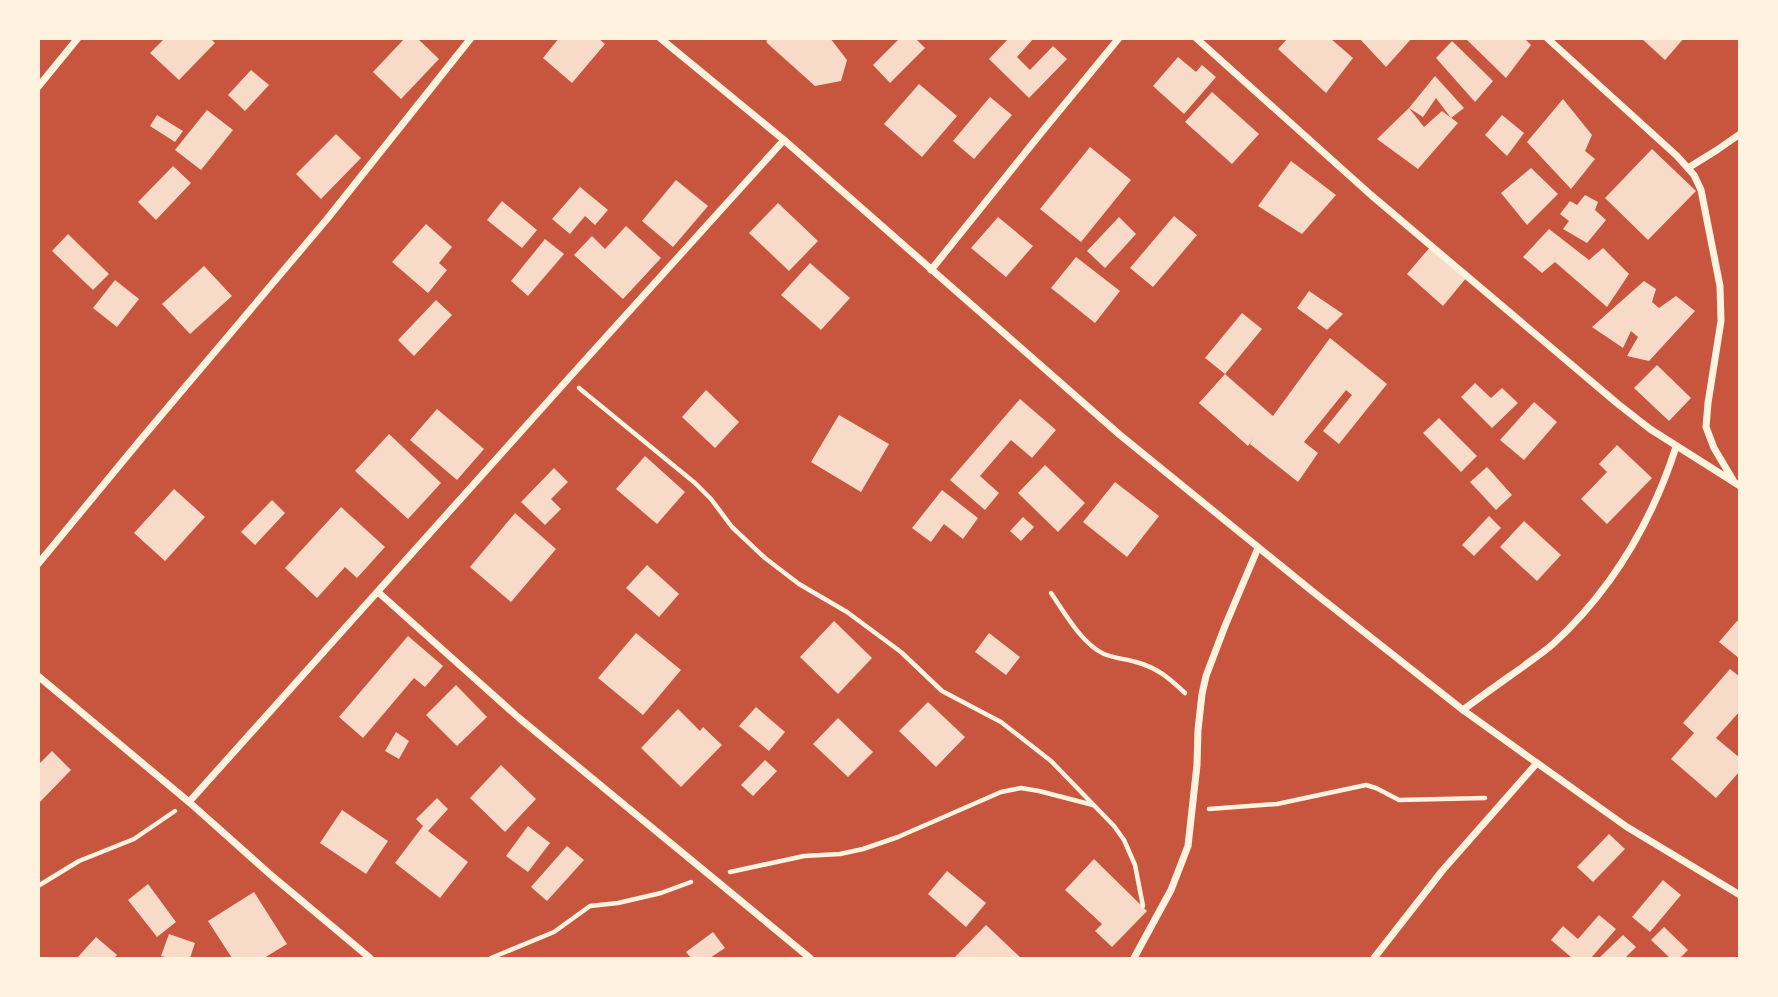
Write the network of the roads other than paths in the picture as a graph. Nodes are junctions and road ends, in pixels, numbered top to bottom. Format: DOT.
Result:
graph roads {
  1 [pos="78,38"];
  2 [pos="471,38"];
  3 [pos="660,38"];
  4 [pos="1119,38"];
  5 [pos="1196,38"];
  6 [pos="1547,38"];
  7 [pos="38,87"];
  8 [pos="1740,134"];
  9 [pos="784,140"];
  10 [pos="1688,168"];
  11 [pos="931,270"];
  12 [pos="1676,446"];
  13 [pos="1736,484"];
  14 [pos="1258,548"];
  15 [pos="38,564"];
  16 [pos="378,592"];
  17 [pos="38,676"];
  18 [pos="1463,710"];
  19 [pos="1537,763"];
  20 [pos="189,802"];
  21 [pos="1740,895"];
  22 [pos="370,958"];
  23 [pos="810,958"];
  24 [pos="1134,958"];
  25 [pos="1374,958"];
  1 -- 7 [label="street"];
  2 -- 15 [label="street"];
  3 -- 9 [label="street"];
  4 -- 11 [label="street"];
  5 -- 12 [label="street"];
  6 -- 10 [label="street"];
  8 -- 10 [label="street"];
  9 -- 11 [label="street"];
  9 -- 16 [label="street"];
  10 -- 13 [label="street"];
  11 -- 14 [label="street"];
  12 -- 13 [label="street"];
  12 -- 18 [label="street"];
  14 -- 18 [label="street"];
  14 -- 24 [label="street"];
  16 -- 20 [label="street"];
  16 -- 23 [label="street"];
  17 -- 20 [label="street"];
  18 -- 19 [label="street"];
  19 -- 21 [label="street"];
  19 -- 25 [label="street"];
  20 -- 22 [label="street"];
}
